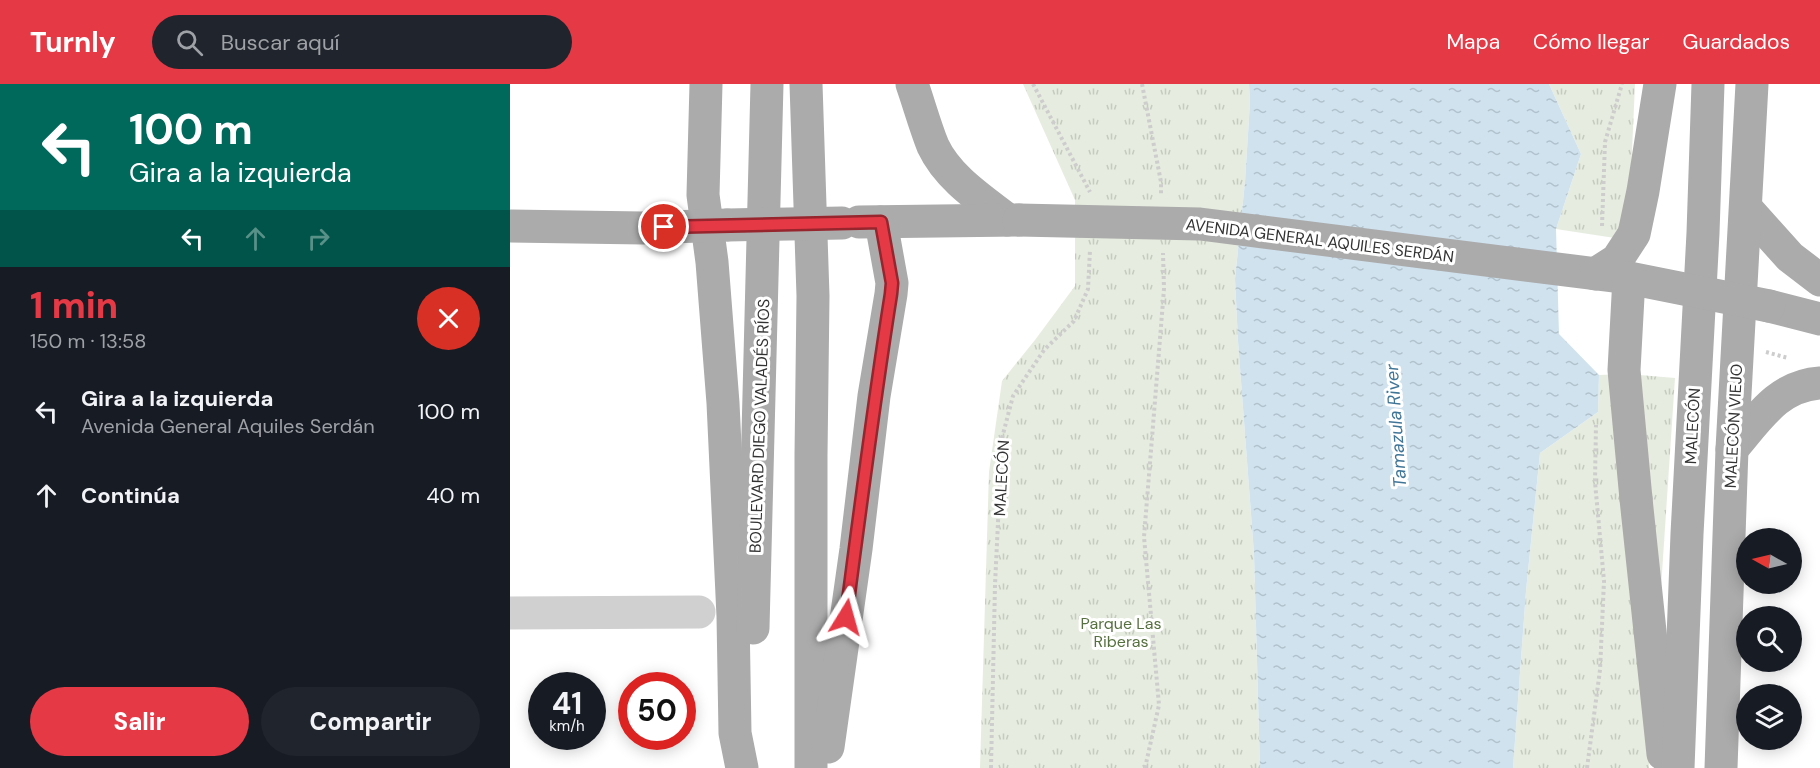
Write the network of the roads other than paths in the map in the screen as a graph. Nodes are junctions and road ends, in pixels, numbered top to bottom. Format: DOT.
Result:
graph roads {
  1 [pos="706,84"];
  2 [pos="766,84"];
  3 [pos="806,84"];
  4 [pos="912,84"];
  5 [pos="1660,84"];
  6 [pos="1708,84"];
  7 [pos="1752,84"];
  8 [pos="1746,208"];
  9 [pos="1014,220"];
  10 [pos="881,222"];
  11 [pos="718,225"];
  12 [pos="510,226"];
  13 [pos="1595,274"];
  14 [pos="1629,278"];
  15 [pos="1820,280"];
  16 [pos="1820,320"];
  17 [pos="1820,383"];
  18 [pos="1732,449"];
  19 [pos="699,612"];
  20 [pos="510,613"];
  21 [pos="742,768"];
  22 [pos="750,768"];
  23 [pos="811,768"];
  24 [pos="820,768"];
  25 [pos="1665,768"];
  26 [pos="1678,768"];
  27 [pos="1721,768"];
  1 -- 11 [label="main road"];
  2 -- 22 [label="main road, BOULEVARD DIEGO VALADÉS RÍOS"];
  3 -- 23 [label="main road"];
  4 -- 9 [label="main road"];
  5 -- 13 [label="main road, bridge"];
  6 -- 26 [label="main road, MALECÓN"];
  7 -- 8 [label="main road, MALECÓN VIEJO"];
  8 -- 15 [label="main road"];
  8 -- 18 [label="main road, MALECÓN VIEJO"];
  9 -- 10 [label="main road, AVENIDA GENERAL AQUILES SERDÁN"];
  9 -- 13 [label="main road, AVENIDA GENERAL AQUILES SERDÁN, bridge"];
  10 -- 11 [label="main road, AVENIDA GENERAL AQUILES SERDÁN, bridge"];
  10 -- 24 [label="main road"];
  11 -- 12 [label="main road, AVENIDA GENERAL AQUILES SERDÁN"];
  11 -- 21 [label="main road"];
  13 -- 14 [label="main road, AVENIDA GENERAL AQUILES SERDÁN, bridge"];
  14 -- 16 [label="main road, AVENIDA GENERAL AQUILES SERDÁN, bridge"];
  14 -- 25 [label="main road, bridge"];
  17 -- 18 [label="main road"];
  18 -- 27 [label="main road, MALECÓN VIEJO"];
  19 -- 20 [label="street"];
}
